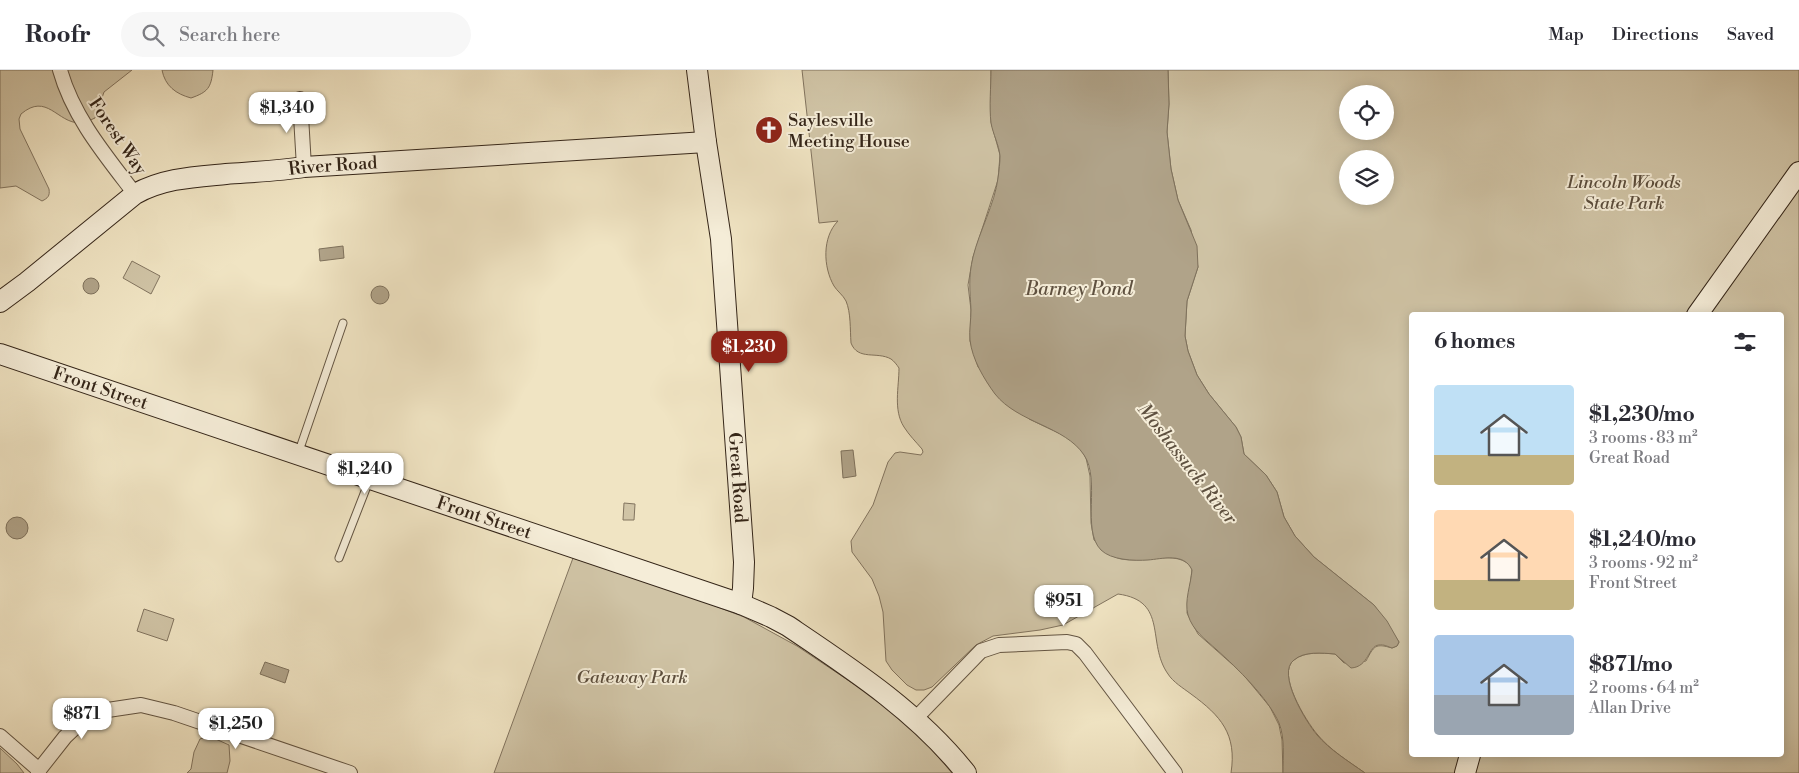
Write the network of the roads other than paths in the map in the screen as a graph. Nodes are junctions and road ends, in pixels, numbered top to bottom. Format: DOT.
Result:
graph roads {
  1 [pos="60,70"];
  2 [pos="697,70"];
  3 [pos="300,99"];
  4 [pos="706,142"];
  5 [pos="304,167"];
  6 [pos="1799,172"];
  7 [pos="135,194"];
  8 [pos="0,302"];
  9 [pos="1699,312"];
  10 [pos="343,323"];
  11 [pos="0,354"];
  12 [pos="297,454"];
  13 [pos="370,478"];
  14 [pos="339,558"];
  15 [pos="741,604"];
  16 [pos="916,718"];
  17 [pos="0,736"];
  18 [pos="1469,757"];
  19 [pos="39,771"];
  20 [pos="350,773"];
  21 [pos="966,773"];
  22 [pos="1174,773"];
  23 [pos="1465,773"];
  1 -- 7 [label="street, Forest Way"];
  2 -- 4 [label="main road, Great Road"];
  3 -- 5 [label="street"];
  4 -- 5 [label="main road, River Road"];
  4 -- 15 [label="main road, Great Road"];
  5 -- 7 [label="main road, River Road"];
  6 -- 9 [label="main road"];
  7 -- 8 [label="main road, River Road"];
  10 -- 12 [label="lane"];
  11 -- 12 [label="main road, Front Street"];
  12 -- 13 [label="main road, Front Street"];
  13 -- 14 [label="lane"];
  13 -- 15 [label="main road, Front Street"];
  15 -- 16 [label="main road"];
  16 -- 21 [label="main road"];
  16 -- 22 [label="street"];
  17 -- 19 [label="street"];
  18 -- 23 [label="main road"];
  19 -- 20 [label="street"];
}
